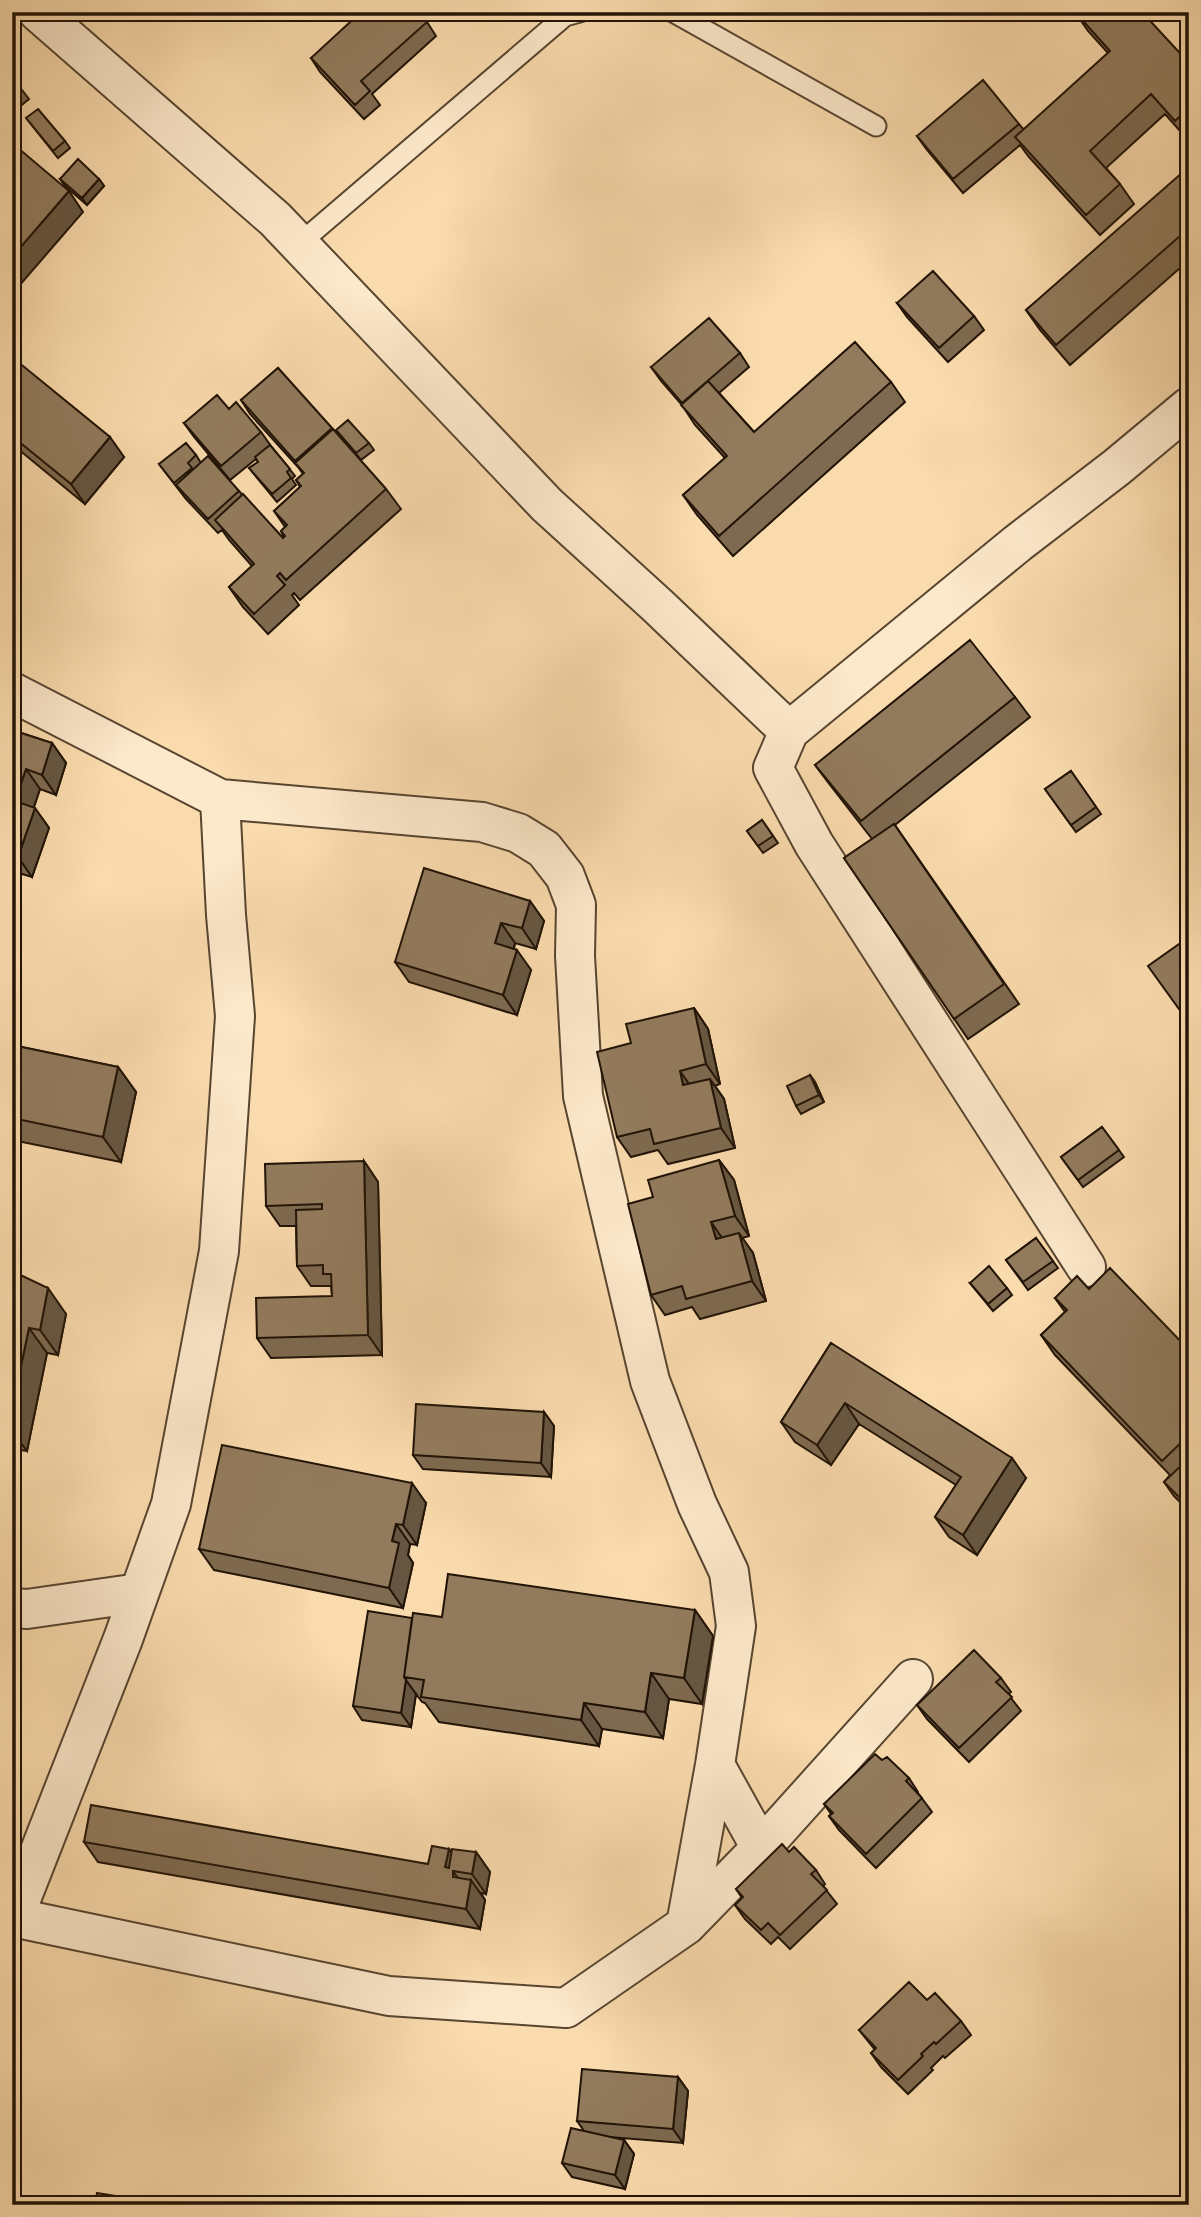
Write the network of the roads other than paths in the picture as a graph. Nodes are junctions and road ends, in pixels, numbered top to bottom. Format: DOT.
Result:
graph roads {
  1 [pos="38,12"];
  2 [pos="580,12"];
  3 [pos="673,12"];
  4 [pos="876,126"];
  5 [pos="299,244"];
  6 [pos="1189,407"];
  7 [pos="12,692"];
  8 [pos="789,731"];
  9 [pos="220,799"];
  10 [pos="1086,1267"];
  11 [pos="139,1593"];
  12 [pos="12,1608"];
  13 [pos="913,1679"];
  14 [pos="715,1765"];
  15 [pos="761,1848"];
  16 [pos="13,1917"];
  17 [pos="686,1925"];
  1 -- 5 [label="street"];
  2 -- 5 [label="lane"];
  3 -- 4 [label="lane"];
  5 -- 8 [label="street"];
  6 -- 8 [label="street"];
  7 -- 9 [label="street"];
  8 -- 10 [label="street"];
  9 -- 11 [label="street"];
  9 -- 14 [label="street"];
  11 -- 12 [label="street"];
  11 -- 16 [label="street"];
  13 -- 15 [label="street"];
  14 -- 15 [label="street"];
  14 -- 17 [label="street"];
  15 -- 17 [label="street"];
  16 -- 17 [label="street"];
}
